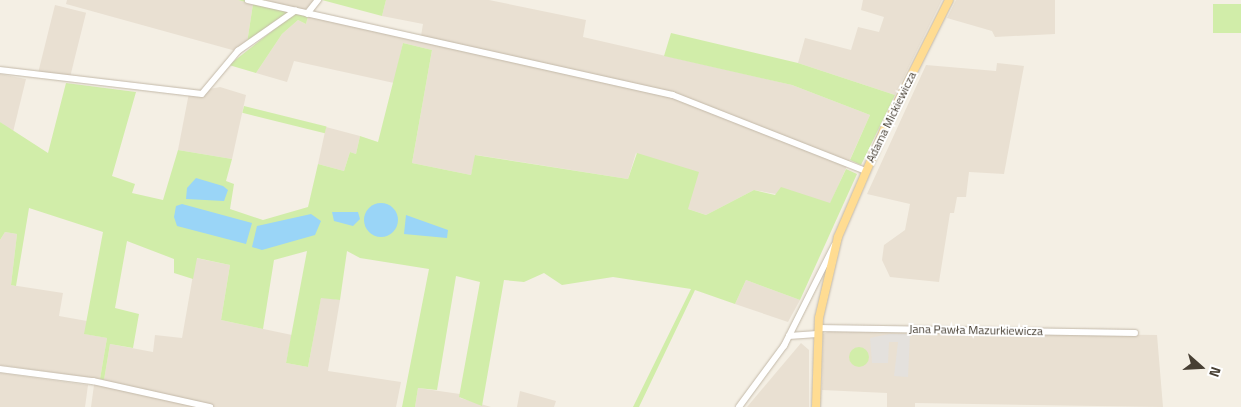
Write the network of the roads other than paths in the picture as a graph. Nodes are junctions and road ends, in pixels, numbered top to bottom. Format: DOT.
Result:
graph roads {
  1 [pos="248,0"];
  2 [pos="318,0"];
  3 [pos="950,0"];
  4 [pos="295,11"];
  5 [pos="307,14"];
  6 [pos="0,70"];
  7 [pos="866,171"];
  8 [pos="838,237"];
  9 [pos="818,331"];
  10 [pos="1135,332"];
  11 [pos="789,336"];
  12 [pos="0,369"];
  13 [pos="210,407"];
  14 [pos="739,407"];
  15 [pos="816,407"];
  1 -- 4 [label="street"];
  2 -- 5 [label="street"];
  3 -- 7 [label="main road, Adama Mickiewicza"];
  4 -- 5 [label="street"];
  4 -- 6 [label="street"];
  5 -- 7 [label="street"];
  7 -- 8 [label="main road, Adama Mickiewicza"];
  8 -- 9 [label="main road, Adama Mickiewicza"];
  8 -- 11 [label="street, Adama Mickiewicza"];
  9 -- 10 [label="street, Jana Pawła Mazurkiewicza"];
  9 -- 11 [label="street, Jana Pawła Mazurkiewicza"];
  9 -- 15 [label="main road, Adama Mickiewicza"];
  11 -- 14 [label="street, Adama Mickiewicza"];
  12 -- 13 [label="street"];
}
